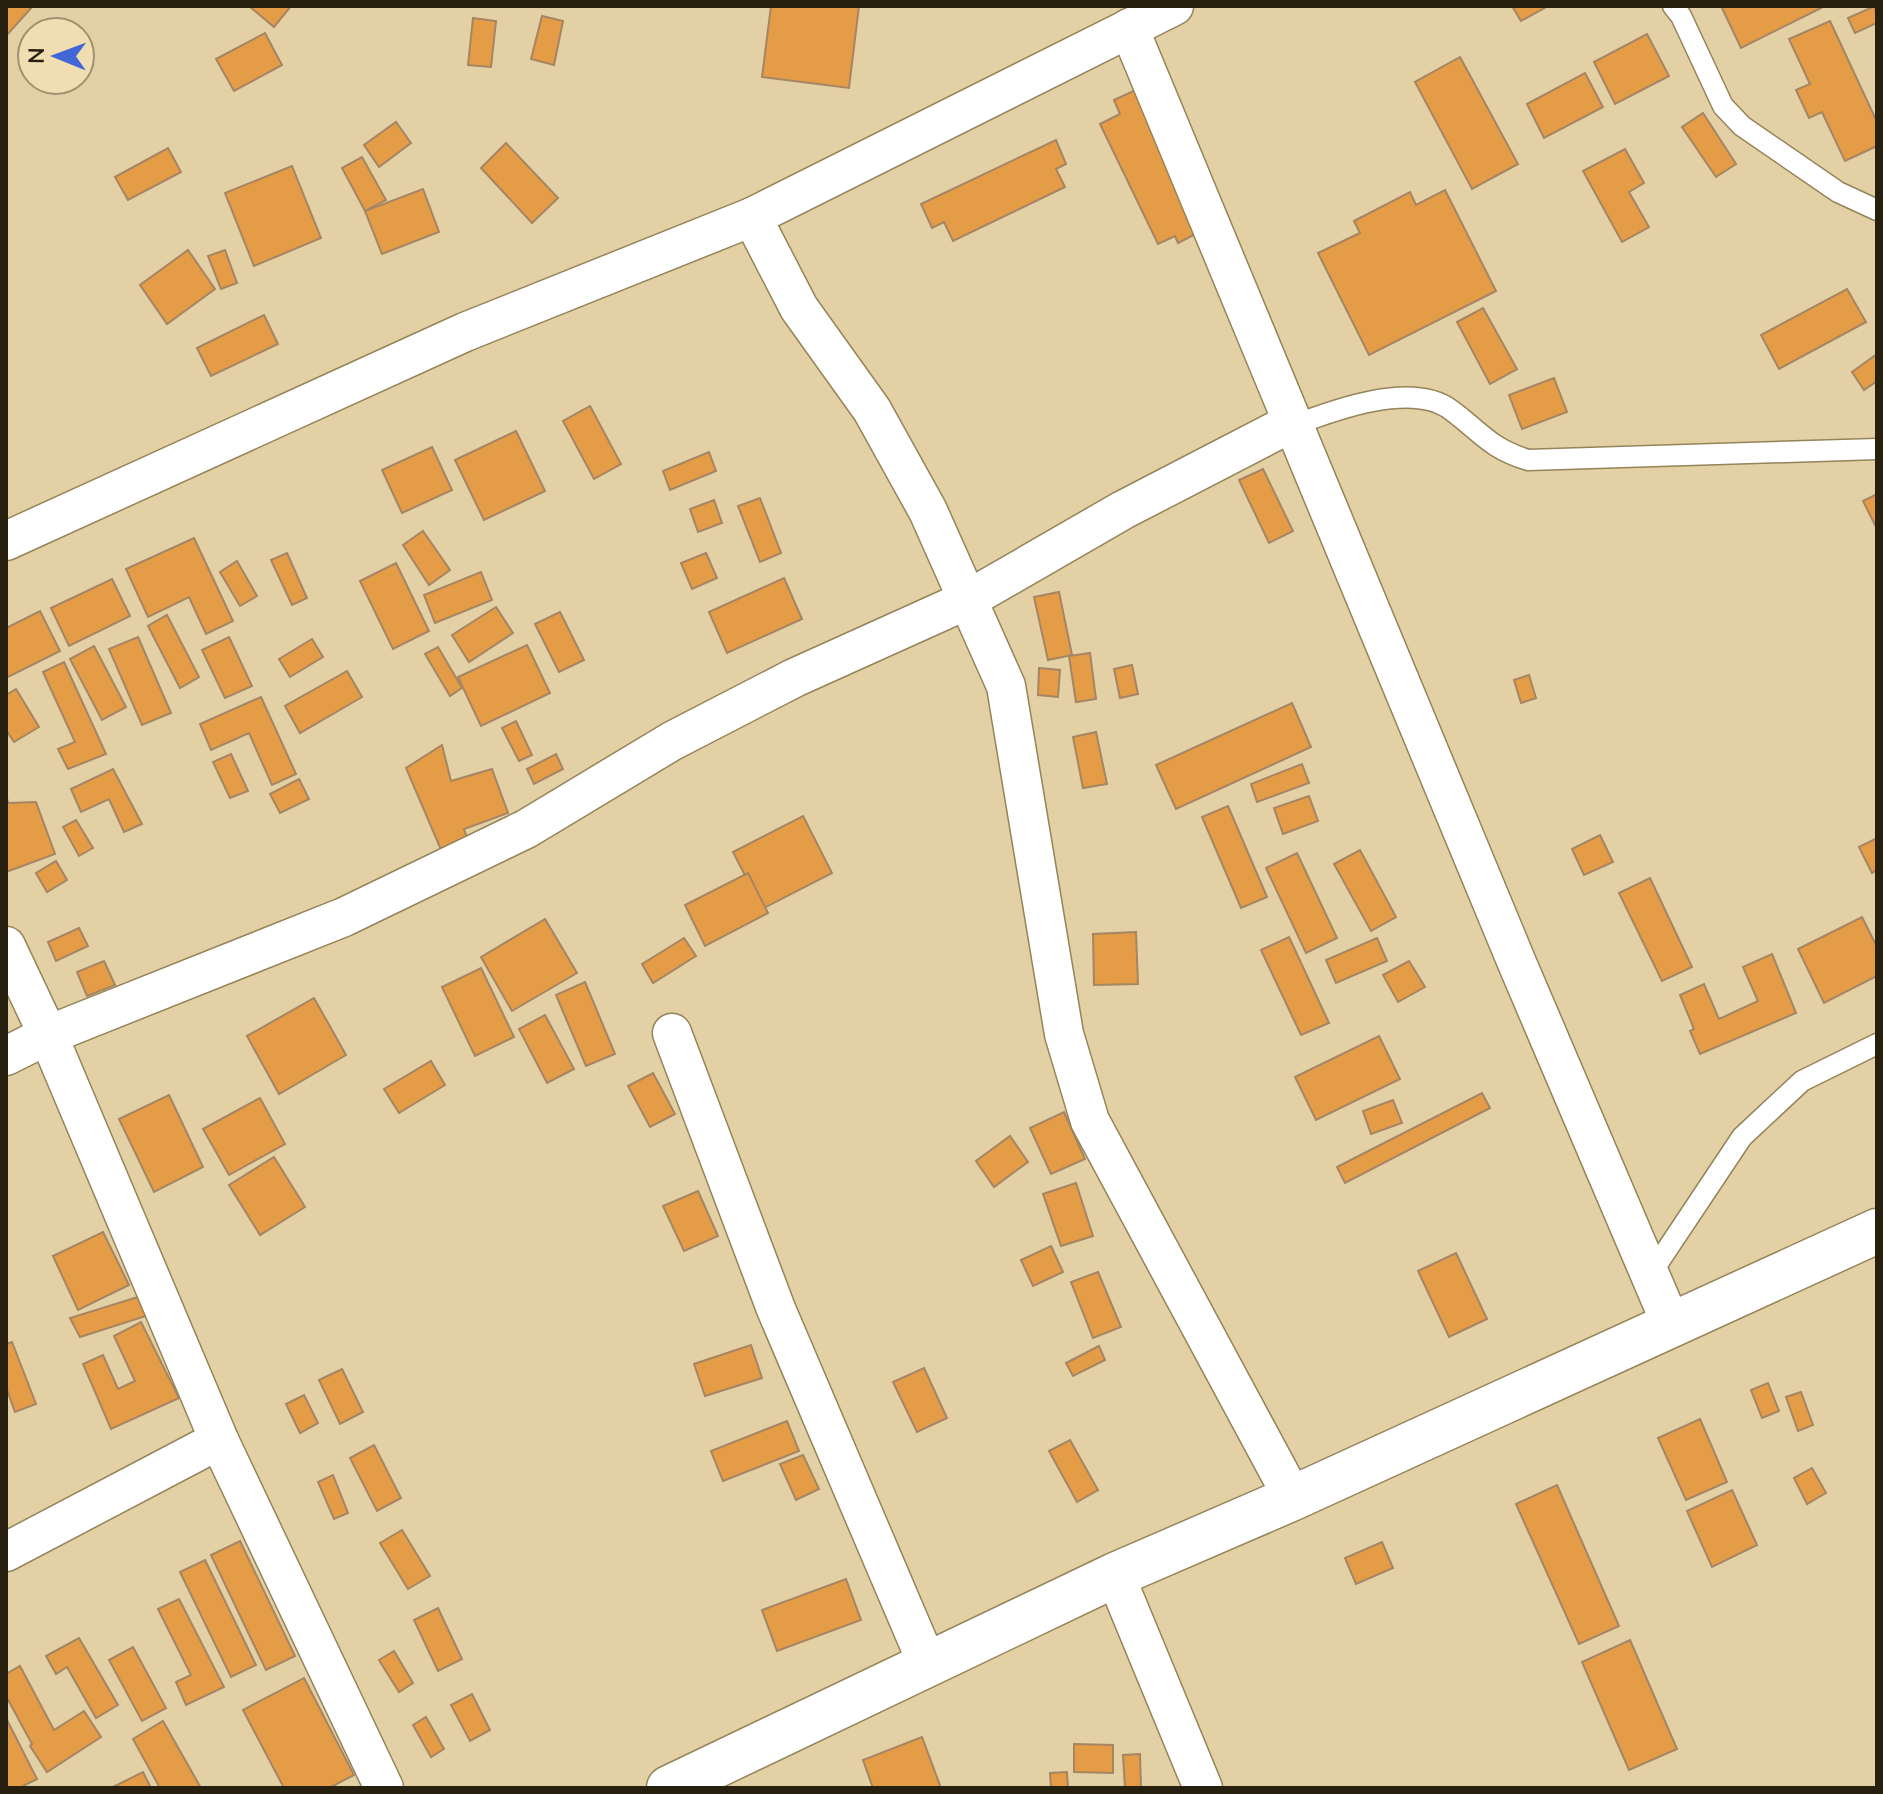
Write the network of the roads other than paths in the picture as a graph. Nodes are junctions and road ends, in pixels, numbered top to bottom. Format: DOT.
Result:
graph roads {
  1 [pos="1174,6"];
  2 [pos="1673,6"];
  3 [pos="1129,28"];
  4 [pos="1877,210"];
  5 [pos="752,217"];
  6 [pos="1294,424"];
  7 [pos="1877,449"];
  8 [pos="6,541"];
  9 [pos="967,600"];
  10 [pos="6,946"];
  11 [pos="672,1033"];
  12 [pos="48,1035"];
  13 [pos="1877,1044"];
  14 [pos="6,1056"];
  15 [pos="1877,1231"];
  16 [pos="1650,1275"];
  17 [pos="1671,1324"];
  18 [pos="219,1440"];
  19 [pos="1293,1498"];
  20 [pos="6,1552"];
  21 [pos="1115,1575"];
  22 [pos="927,1663"];
  23 [pos="697,1782"];
  24 [pos="384,1788"];
  25 [pos="1203,1788"];
  1 -- 3 [label="street"];
  2 -- 4 [label="lane"];
  3 -- 5 [label="street"];
  3 -- 6 [label="street"];
  5 -- 8 [label="street"];
  5 -- 9 [label="street"];
  6 -- 7 [label="lane"];
  6 -- 9 [label="street"];
  6 -- 16 [label="street"];
  9 -- 12 [label="street"];
  9 -- 19 [label="street"];
  10 -- 12 [label="street"];
  11 -- 22 [label="street"];
  12 -- 14 [label="street"];
  12 -- 18 [label="street"];
  13 -- 16 [label="lane"];
  15 -- 17 [label="street"];
  16 -- 17 [label="street"];
  17 -- 19 [label="street"];
  18 -- 20 [label="street"];
  18 -- 24 [label="street"];
  19 -- 21 [label="street"];
  21 -- 22 [label="street"];
  21 -- 25 [label="street"];
  22 -- 23 [label="street"];
}
